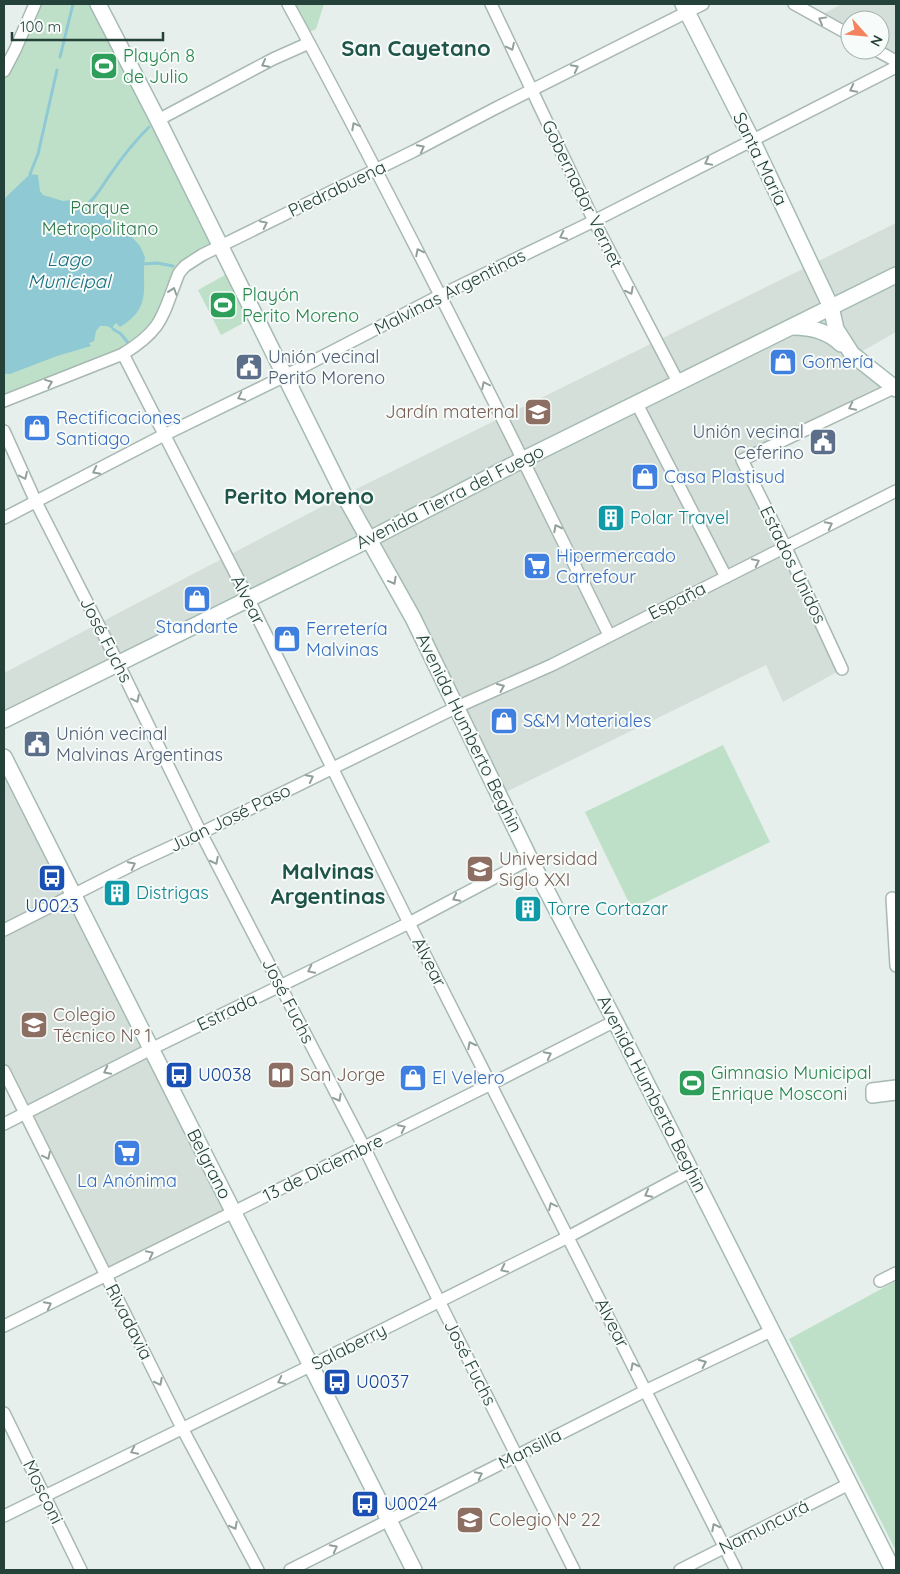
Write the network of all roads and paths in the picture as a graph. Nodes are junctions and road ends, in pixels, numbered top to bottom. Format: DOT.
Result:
graph roads {
  1 [pos="35,4"];
  2 [pos="98,4"];
  3 [pos="288,4"];
  4 [pos="491,4"];
  5 [pos="703,4"];
  6 [pos="794,4"];
  7 [pos="685,8"];
  8 [pos="840,29"];
  9 [pos="309,42"];
  10 [pos="896,67"];
  11 [pos="4,71"];
  12 [pos="531,90"];
  13 [pos="158,120"];
  14 [pos="752,140"];
  15 [pos="377,170"];
  16 [pos="594,221"];
  17 [pos="220,246"];
  18 [pos="896,275"];
  19 [pos="441,296"];
  20 [pos="833,312"];
  21 [pos="792,327"];
  22 [pos="123,354"];
  23 [pos="852,354"];
  24 [pos="285,376"];
  25 [pos="678,382"];
  26 [pos="896,386"];
  27 [pos="4,400"];
  28 [pos="637,404"];
  29 [pos="4,431"];
  30 [pos="164,435"];
  31 [pos="522,460"];
  32 [pos="896,491"];
  33 [pos="36,502"];
  34 [pos="4,518"];
  35 [pos="370,538"];
  36 [pos="786,548"];
  37 [pos="726,577"];
  38 [pos="248,598"];
  39 [pos="609,635"];
  40 [pos="118,663"];
  41 [pos="842,669"];
  42 [pos="457,707"];
  43 [pos="4,720"];
  44 [pos="4,757"];
  45 [pos="332,767"];
  46 [pos="201,833"];
  47 [pos="530,859"];
  48 [pos="73,895"];
  49 [pos="892,898"];
  50 [pos="409,923"];
  51 [pos="4,930"];
  52 [pos="896,966"];
  53 [pos="280,986"];
  54 [pos="615,1021"];
  55 [pos="151,1049"];
  56 [pos="4,1071"];
  57 [pos="492,1084"];
  58 [pos="896,1086"];
  59 [pos="896,1094"];
  60 [pos="25,1113"];
  61 [pos="4,1124"];
  62 [pos="364,1147"];
  63 [pos="691,1171"];
  64 [pos="233,1212"];
  65 [pos="568,1237"];
  66 [pos="896,1273"];
  67 [pos="106,1276"];
  68 [pos="880,1281"];
  69 [pos="439,1301"];
  70 [pos="4,1326"];
  71 [pos="771,1331"];
  72 [pos="310,1366"];
  73 [pos="646,1390"];
  74 [pos="4,1413"];
  75 [pos="182,1428"];
  76 [pos="518,1455"];
  77 [pos="849,1484"];
  78 [pos="45,1495"];
  79 [pos="4,1516"];
  80 [pos="389,1521"];
  81 [pos="725,1547"];
  82 [pos="81,1570"];
  83 [pos="258,1570"];
  84 [pos="290,1570"];
  85 [pos="414,1570"];
  86 [pos="574,1570"];
  87 [pos="680,1570"];
  88 [pos="736,1570"];
  89 [pos="893,1570"];
  1 -- 11 [label="street"];
  2 -- 13 [label="street, Avenida Humberto Beghin"];
  3 -- 9 [label="street"];
  4 -- 12 [label="street, Gobernador Vernet, one-way"];
  5 -- 7 [label="street, Piedrabuena"];
  8 -- 6 [label="street, one-way"];
  12 -- 7 [label="street, Piedrabuena, one-way"];
  7 -- 14 [label="street, Santa María"];
  9 -- 13 [label="street, one-way"];
  15 -- 9 [label="street, one-way"];
  10 -- 14 [label="street, Malvinas Argentinas, one-way"];
  15 -- 12 [label="street, Piedrabuena, one-way"];
  12 -- 16 [label="street, Gobernador Vernet"];
  13 -- 17 [label="street, Avenida Humberto Beghin"];
  14 -- 16 [label="street, Malvinas Argentinas, one-way"];
  14 -- 20 [label="street, Santa María"];
  17 -- 15 [label="street, Piedrabuena, one-way"];
  19 -- 15 [label="street, one-way"];
  16 -- 19 [label="street, Malvinas Argentinas, one-way"];
  16 -- 25 [label="street, Gobernador Vernet, one-way"];
  22 -- 17 [label="street, Piedrabuena, one-way"];
  17 -- 24 [label="street, Avenida Humberto Beghin"];
  18 -- 20 [label="street, Avenida Tierra del Fuego"];
  19 -- 24 [label="street, Malvinas Argentinas"];
  31 -- 19 [label="street, one-way"];
  20 -- 21 [label="street, Avenida Tierra del Fuego"];
  20 -- 23 [label="street, Santa María"];
  20 -- 26 [label="street, Santa María"];
  21 -- 23 [label="street"];
  21 -- 25 [label="street, Avenida Tierra del Fuego"];
  27 -- 22 [label="street, Piedrabuena, one-way"];
  22 -- 30 [label="street, Alvear"];
  23 -- 26 [label="street, Santa María"];
  24 -- 30 [label="street, Malvinas Argentinas, one-way"];
  24 -- 35 [label="street, Avenida Humberto Beghin"];
  25 -- 28 [label="street, Avenida Tierra del Fuego"];
  26 -- 36 [label="street, Estados Unidos, one-way"];
  28 -- 31 [label="street, Avenida Tierra del Fuego"];
  28 -- 37 [label="street"];
  29 -- 33 [label="street, José Fuchs, one-way"];
  30 -- 33 [label="street, Malvinas Argentinas, one-way"];
  30 -- 38 [label="street, Alvear"];
  31 -- 35 [label="street, Avenida Tierra del Fuego"];
  39 -- 31 [label="street, one-way"];
  36 -- 32 [label="street, España, one-way"];
  33 -- 34 [label="street, Malvinas Argentinas"];
  33 -- 40 [label="street, José Fuchs"];
  35 -- 38 [label="street, Avenida Tierra del Fuego"];
  35 -- 42 [label="street, Avenida Humberto Beghin, one-way"];
  37 -- 36 [label="street, España, one-way"];
  36 -- 41 [label="street, Estados Unidos"];
  37 -- 39 [label="street, España"];
  38 -- 40 [label="street, Avenida Tierra del Fuego"];
  38 -- 45 [label="street, Alvear"];
  42 -- 39 [label="street, España, one-way"];
  40 -- 43 [label="street, Avenida Tierra del Fuego"];
  40 -- 46 [label="street, José Fuchs, one-way"];
  42 -- 45 [label="street, Juan José Paso"];
  42 -- 47 [label="street, Avenida Humberto Beghin"];
  44 -- 48 [label="street, Belgrano"];
  46 -- 45 [label="street, Juan José Paso, one-way"];
  45 -- 50 [label="street, Alvear"];
  48 -- 46 [label="street, Juan José Paso, one-way"];
  46 -- 53 [label="street, José Fuchs, one-way"];
  47 -- 50 [label="street, Estrada, one-way"];
  47 -- 54 [label="street, Avenida Humberto Beghin"];
  48 -- 51 [label="street, Juan José Paso"];
  48 -- 55 [label="street, Belgrano"];
  49 -- 52 [label="street"];
  50 -- 53 [label="street, Estrada, one-way"];
  57 -- 50 [label="street, Alvear, one-way"];
  53 -- 55 [label="street, Estrada"];
  53 -- 62 [label="street, José Fuchs, one-way"];
  57 -- 54 [label="street, 13 de Diciembre, one-way"];
  54 -- 63 [label="street, Avenida Humberto Beghin"];
  55 -- 60 [label="street, Estrada, one-way"];
  55 -- 64 [label="street, Belgrano"];
  56 -- 60 [label="street, Rivadavia"];
  62 -- 57 [label="street, 13 de Diciembre, one-way"];
  65 -- 57 [label="street, Alvear, one-way"];
  58 -- 59 [label="street"];
  60 -- 61 [label="street, Estrada"];
  60 -- 67 [label="street, Rivadavia, one-way"];
  62 -- 64 [label="street, 13 de Diciembre"];
  62 -- 69 [label="street, José Fuchs"];
  63 -- 65 [label="street, Salaberry, one-way"];
  63 -- 71 [label="street, Avenida Humberto Beghin"];
  67 -- 64 [label="street, 13 de Diciembre, one-way"];
  64 -- 72 [label="street, Belgrano"];
  65 -- 69 [label="street, Salaberry, one-way"];
  73 -- 65 [label="street, Alvear, one-way"];
  66 -- 68 [label="street"];
  70 -- 67 [label="street, 13 de Diciembre, one-way"];
  67 -- 75 [label="street, Rivadavia, one-way"];
  69 -- 72 [label="street, Salaberry"];
  69 -- 76 [label="street, José Fuchs"];
  73 -- 71 [label="street, Mansilla, one-way"];
  71 -- 77 [label="street, Avenida Humberto Beghin"];
  72 -- 75 [label="street, Salaberry, one-way"];
  72 -- 80 [label="street, Belgrano"];
  73 -- 76 [label="street, Mansilla"];
  81 -- 73 [label="street, Alvear, one-way"];
  74 -- 78 [label="street, Mosconi"];
  75 -- 78 [label="street, Salaberry, one-way"];
  75 -- 83 [label="street, Rivadavia, one-way"];
  80 -- 76 [label="street, Mansilla, one-way"];
  76 -- 86 [label="street, José Fuchs"];
  77 -- 81 [label="street, Namuncurá"];
  77 -- 89 [label="street, Avenida Humberto Beghin"];
  78 -- 79 [label="street, Salaberry"];
  78 -- 82 [label="street, Mosconi"];
  84 -- 80 [label="street, Mansilla, one-way"];
  80 -- 85 [label="street, Belgrano"];
  81 -- 87 [label="street, Namuncurá"];
  81 -- 88 [label="street, Alvear"];
}
